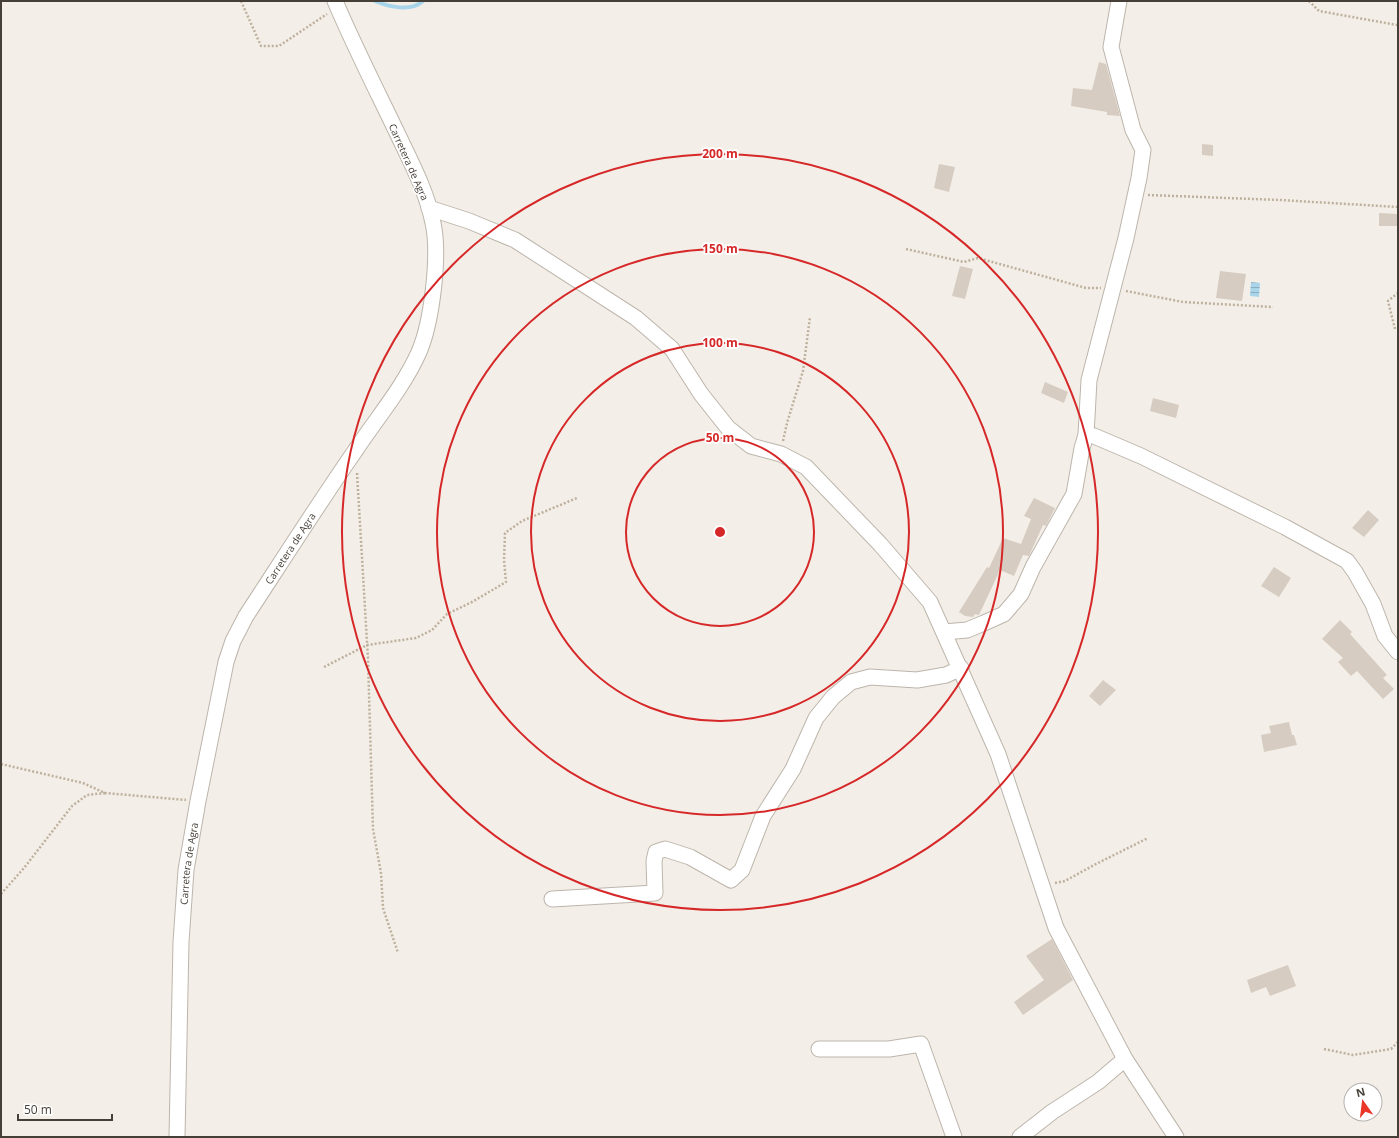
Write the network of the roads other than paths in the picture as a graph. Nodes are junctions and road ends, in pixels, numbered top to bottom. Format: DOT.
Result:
graph roads {
  1 [pos="1119,1"];
  2 [pos="336,4"];
  3 [pos="429,208"];
  4 [pos="1086,435"];
  5 [pos="944,632"];
  6 [pos="1398,652"];
  7 [pos="960,668"];
  8 [pos="552,899"];
  9 [pos="819,1049"];
  10 [pos="1125,1059"];
  11 [pos="177,1137"];
  12 [pos="954,1137"];
  13 [pos="1020,1137"];
  14 [pos="1176,1137"];
  1 -- 4 [label="street"];
  2 -- 3 [label="street, Carretera de Agra"];
  3 -- 5 [label="street"];
  3 -- 11 [label="street, Carretera de Agra"];
  4 -- 5 [label="street"];
  4 -- 6 [label="street"];
  5 -- 7 [label="street"];
  7 -- 8 [label="street"];
  7 -- 10 [label="street"];
  9 -- 12 [label="street"];
  10 -- 13 [label="street"];
  10 -- 14 [label="street"];
}
